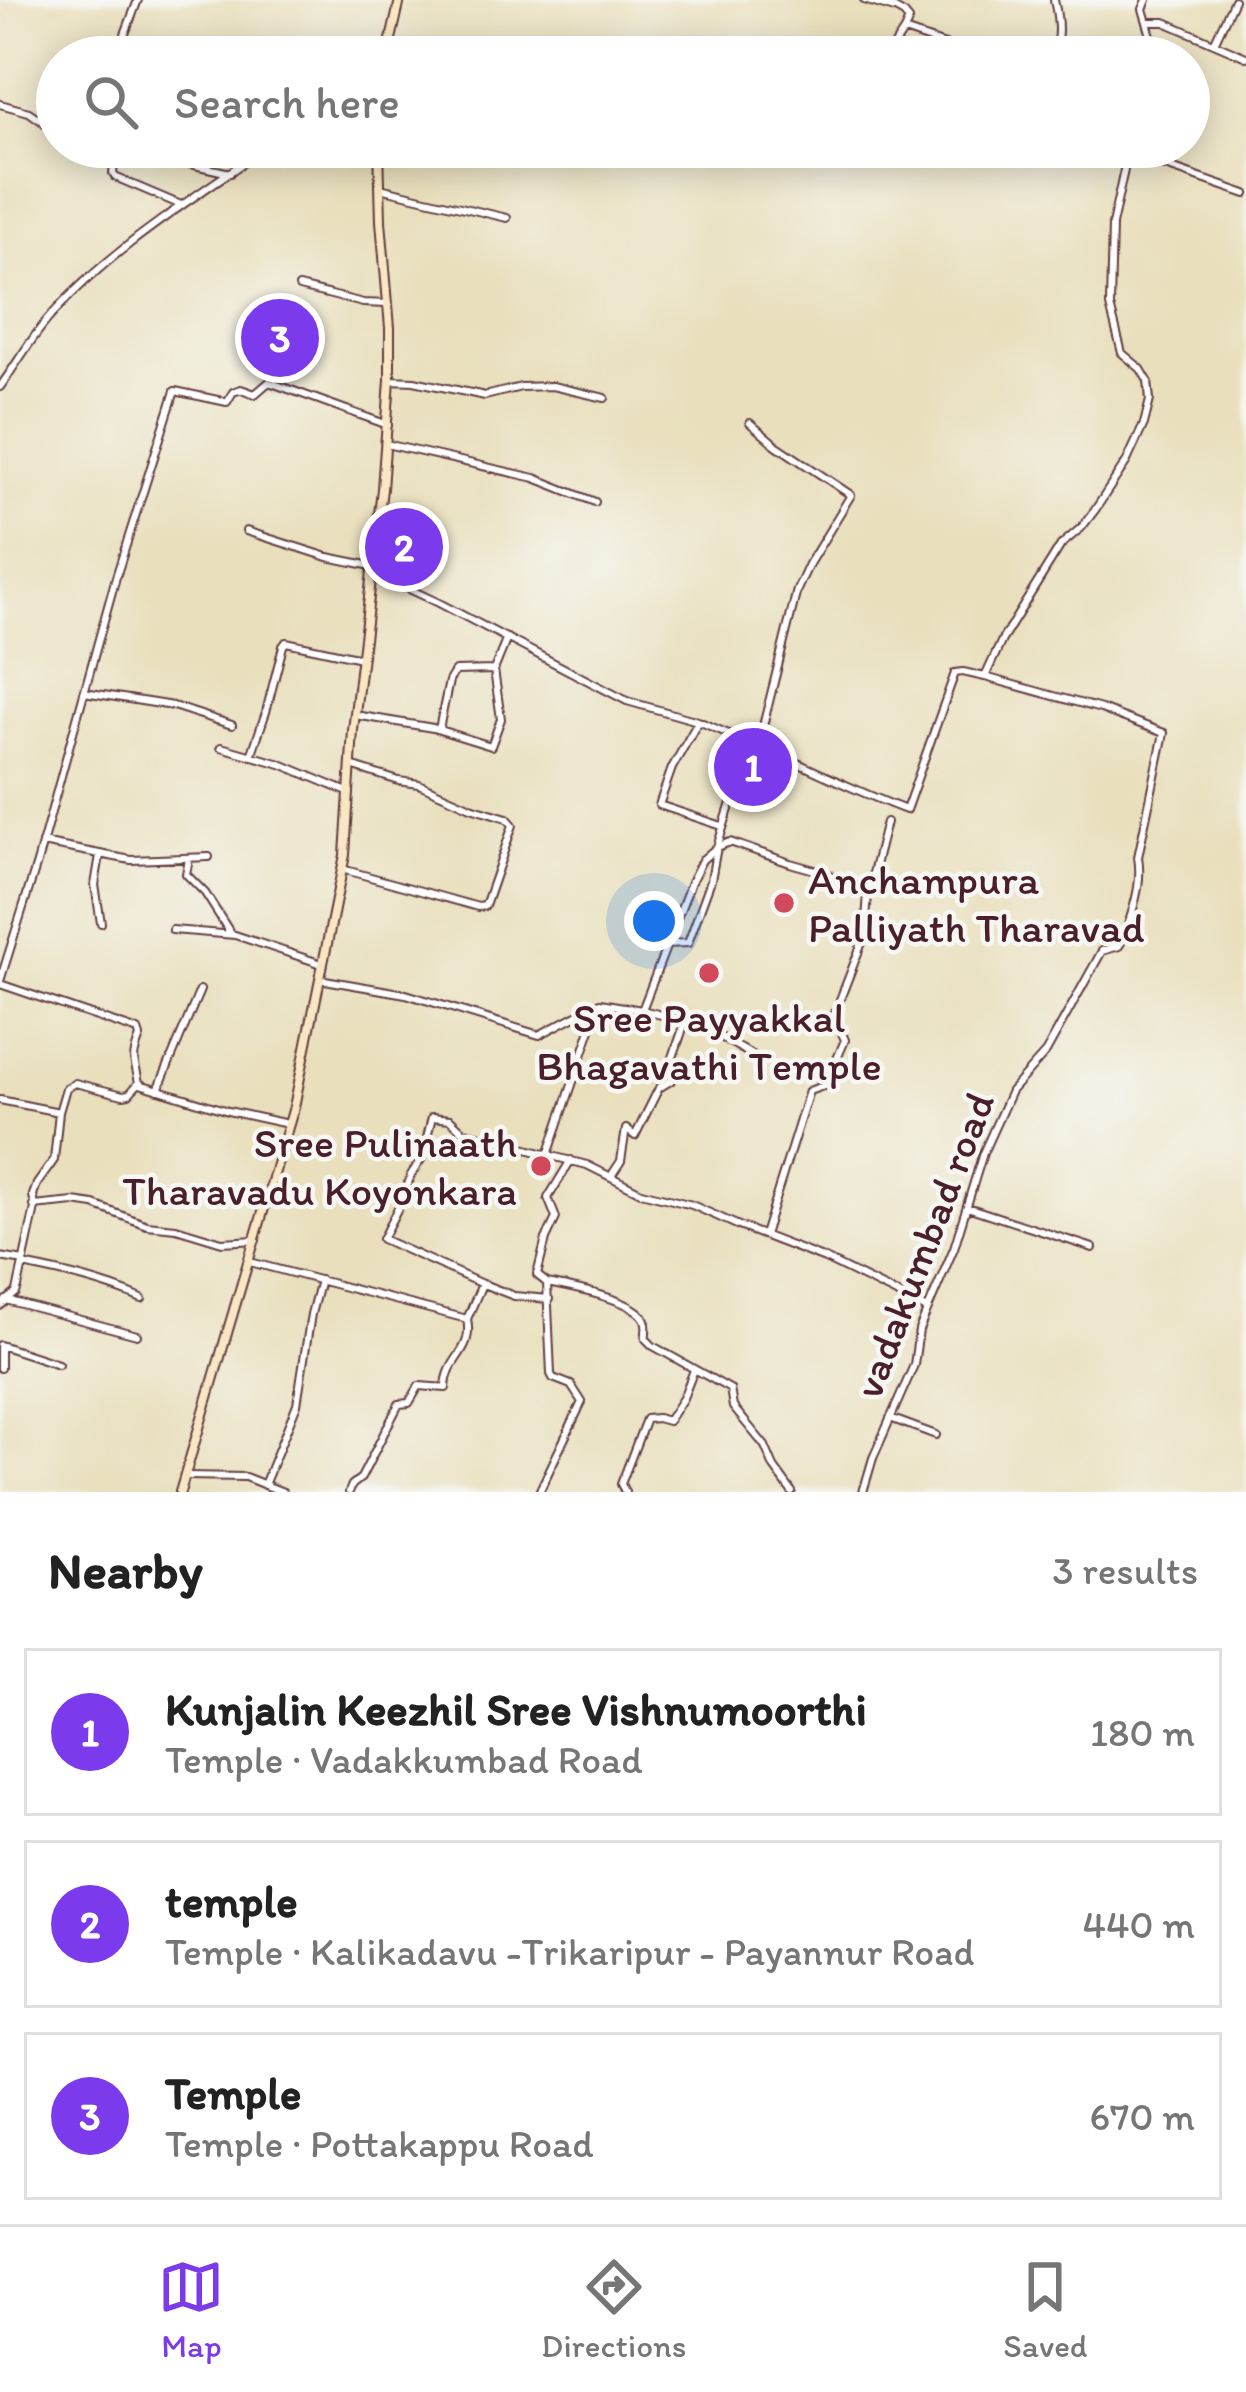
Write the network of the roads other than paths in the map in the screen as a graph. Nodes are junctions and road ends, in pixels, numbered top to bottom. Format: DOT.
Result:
graph roads {
  1 [pos="138,0"];
  2 [pos="400,0"];
  3 [pos="864,0"];
  4 [pos="1054,0"];
  5 [pos="1147,0"];
  6 [pos="1234,0"];
  7 [pos="1147,22"];
  8 [pos="904,31"];
  9 [pos="124,36"];
  10 [pos="392,36"];
  11 [pos="901,36"];
  12 [pos="918,36"];
  13 [pos="1059,36"];
  14 [pos="1151,36"];
  15 [pos="1198,36"];
  16 [pos="1210,41"];
  17 [pos="1214,43"];
  18 [pos="1246,57"];
  19 [pos="0,104"];
  20 [pos="36,117"];
  21 [pos="113,168"];
  22 [pos="212,168"];
  23 [pos="236,168"];
  24 [pos="380,168"];
  25 [pos="1124,168"];
  26 [pos="1176,168"];
  27 [pos="230,172"];
  28 [pos="380,188"];
  29 [pos="1246,194"];
  30 [pos="181,205"];
  31 [pos="507,218"];
  32 [pos="298,287"];
  33 [pos="388,304"];
  34 [pos="390,380"];
  35 [pos="0,387"];
  36 [pos="605,398"];
  37 [pos="750,423"];
  38 [pos="388,425"];
  39 [pos="386,444"];
  40 [pos="595,502"];
  41 [pos="247,531"];
  42 [pos="371,568"];
  43 [pos="507,638"];
  44 [pos="361,658"];
  45 [pos="494,670"];
  46 [pos="985,677"];
  47 [pos="85,692"];
  48 [pos="356,716"];
  49 [pos="698,722"];
  50 [pos="232,725"];
  51 [pos="438,730"];
  52 [pos="748,742"];
  53 [pos="758,746"];
  54 [pos="221,747"];
  55 [pos="251,756"];
  56 [pos="351,766"];
  57 [pos="350,793"];
  58 [pos="886,822"];
  59 [pos="722,826"];
  60 [pos="42,843"];
  61 [pos="717,847"];
  62 [pos="100,855"];
  63 [pos="209,857"];
  64 [pos="189,859"];
  65 [pos="342,869"];
  66 [pos="829,874"];
  67 [pos="101,923"];
  68 [pos="172,930"];
  69 [pos="231,934"];
  70 [pos="667,944"];
  71 [pos="322,964"];
  72 [pos="320,979"];
  73 [pos="0,983"];
  74 [pos="200,990"];
  75 [pos="599,1003"];
  76 [pos="642,1010"];
  77 [pos="686,1021"];
  78 [pos="757,1058"];
  79 [pos="139,1083"];
  80 [pos="158,1090"];
  81 [pos="0,1100"];
  82 [pos="59,1112"];
  83 [pos="289,1124"];
  84 [pos="548,1155"];
  85 [pos="571,1160"];
  86 [pos="613,1173"];
  87 [pos="34,1206"];
  88 [pos="967,1207"];
  89 [pos="764,1235"];
  90 [pos="256,1240"];
  91 [pos="1093,1248"];
  92 [pos="0,1257"];
  93 [pos="250,1262"];
  94 [pos="23,1263"];
  95 [pos="320,1280"];
  96 [pos="547,1283"];
  97 [pos="482,1284"];
  98 [pos="142,1299"];
  99 [pos="549,1299"];
  100 [pos="3,1303"];
  101 [pos="927,1309"];
  102 [pos="467,1318"];
  103 [pos="137,1335"];
  104 [pos="0,1347"];
  105 [pos="58,1364"];
  106 [pos="0,1368"];
  107 [pos="694,1370"];
  108 [pos="890,1418"];
  109 [pos="935,1435"];
  110 [pos="186,1476"];
  111 [pos="264,1485"];
  112 [pos="180,1492"];
  113 [pos="283,1492"];
  114 [pos="349,1492"];
  115 [pos="539,1492"];
  116 [pos="625,1492"];
  117 [pos="792,1492"];
  118 [pos="862,1492"];
  1 -- 9 [label="street"];
  2 -- 10 [label="main road"];
  3 -- 8 [label="street"];
  4 -- 13 [label="street"];
  5 -- 7 [label="street"];
  6 -- 17 [label="street"];
  7 -- 14 [label="street"];
  7 -- 15 [label="street"];
  8 -- 11 [label="street"];
  8 -- 12 [label="street"];
  16 -- 17 [label="street"];
  17 -- 18 [label="street"];
  19 -- 20 [label="street"];
  21 -- 30 [label="street"];
  22 -- 27 [label="street"];
  23 -- 27 [label="street"];
  24 -- 28 [label="main road"];
  25 -- 46 [label="street"];
  26 -- 29 [label="street"];
  27 -- 30 [label="street"];
  28 -- 31 [label="street"];
  28 -- 33 [label="main road"];
  30 -- 35 [label="street"];
  32 -- 33 [label="street"];
  33 -- 34 [label="main road"];
  34 -- 36 [label="street"];
  34 -- 38 [label="main road"];
  37 -- 53 [label="street"];
  38 -- 39 [label="main road"];
  38 -- 47 [label="street"];
  39 -- 40 [label="street"];
  39 -- 42 [label="main road"];
  41 -- 42 [label="street"];
  42 -- 43 [label="street"];
  42 -- 44 [label="main road"];
  43 -- 45 [label="street"];
  43 -- 49 [label="street"];
  44 -- 48 [label="main road"];
  44 -- 55 [label="street"];
  45 -- 51 [label="street"];
  45 -- 51 [label="street"];
  46 -- 53 [label="street"];
  46 -- 88 [label="street, vadakumbad road"];
  47 -- 50 [label="street"];
  47 -- 60 [label="street"];
  48 -- 51 [label="street"];
  48 -- 56 [label="main road"];
  49 -- 52 [label="street"];
  49 -- 59 [label="street"];
  52 -- 53 [label="street"];
  52 -- 59 [label="street"];
  54 -- 55 [label="street"];
  55 -- 57 [label="street"];
  56 -- 57 [label="main road"];
  56 -- 65 [label="street"];
  57 -- 65 [label="main road"];
  58 -- 89 [label="street"];
  59 -- 61 [label="street"];
  60 -- 62 [label="street"];
  60 -- 73 [label="street"];
  61 -- 66 [label="street"];
  61 -- 70 [label="street"];
  61 -- 70 [label="street"];
  62 -- 64 [label="street"];
  62 -- 67 [label="street"];
  63 -- 64 [label="street"];
  64 -- 69 [label="street"];
  65 -- 71 [label="main road"];
  68 -- 69 [label="street"];
  69 -- 71 [label="street"];
  70 -- 76 [label="street"];
  71 -- 72 [label="main road"];
  72 -- 75 [label="street"];
  72 -- 83 [label="main road"];
  73 -- 79 [label="street"];
  74 -- 80 [label="street"];
  75 -- 76 [label="street"];
  75 -- 84 [label="street"];
  76 -- 77 [label="street"];
  77 -- 78 [label="street"];
  77 -- 86 [label="street"];
  79 -- 80 [label="street"];
  79 -- 82 [label="street"];
  80 -- 83 [label="street"];
  81 -- 82 [label="street"];
  82 -- 87 [label="street"];
  83 -- 90 [label="main road"];
  84 -- 85 [label="street"];
  84 -- 97 [label="street"];
  85 -- 89 [label="street"];
  85 -- 96 [label="street"];
  87 -- 90 [label="street"];
  87 -- 94 [label="street"];
  88 -- 91 [label="street"];
  88 -- 101 [label="street, vadakumbad road"];
  89 -- 101 [label="street"];
  90 -- 93 [label="main road"];
  92 -- 94 [label="street"];
  93 -- 95 [label="street"];
  93 -- 110 [label="main road"];
  94 -- 98 [label="street"];
  94 -- 100 [label="street"];
  95 -- 102 [label="street"];
  95 -- 111 [label="street"];
  96 -- 99 [label="street"];
  96 -- 107 [label="street"];
  97 -- 99 [label="street"];
  97 -- 102 [label="street"];
  99 -- 115 [label="street"];
  100 -- 103 [label="street"];
  101 -- 108 [label="street, vadakumbad road"];
  102 -- 114 [label="street"];
  104 -- 105 [label="street"];
  104 -- 106 [label="street"];
  107 -- 116 [label="street"];
  107 -- 117 [label="street"];
  108 -- 109 [label="street"];
  108 -- 118 [label="street, vadakumbad road"];
  110 -- 111 [label="street"];
  110 -- 112 [label="main road"];
  111 -- 113 [label="street"];
}
